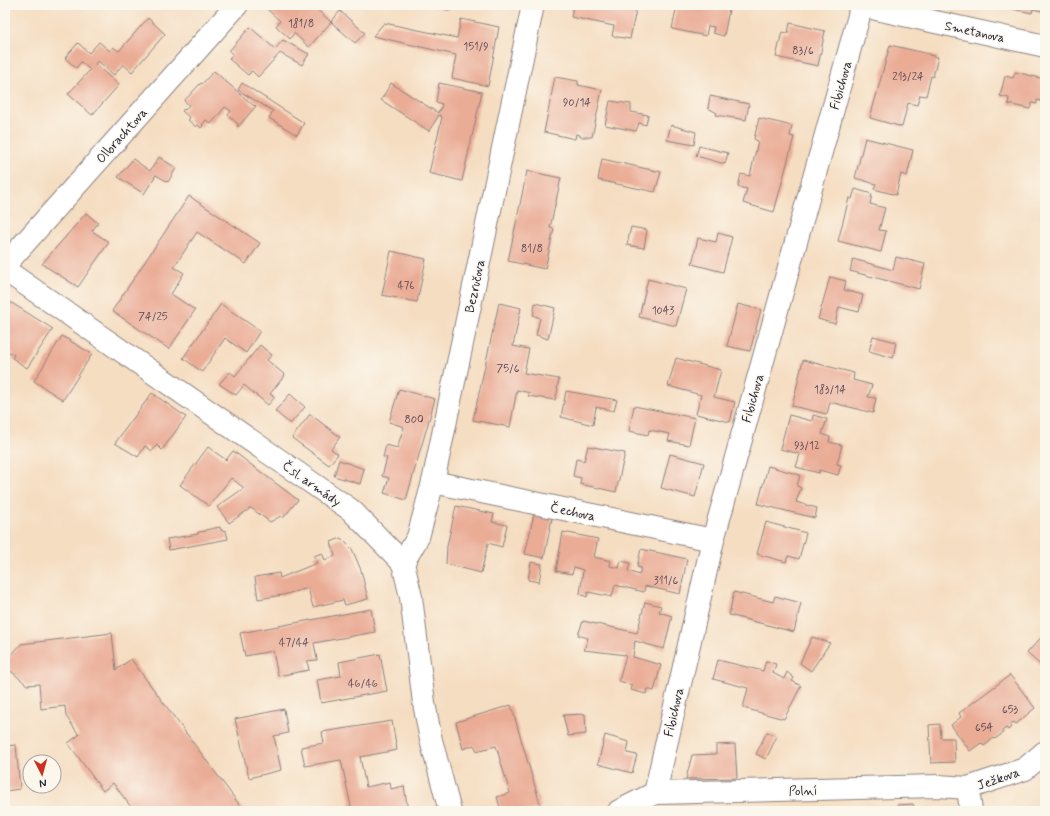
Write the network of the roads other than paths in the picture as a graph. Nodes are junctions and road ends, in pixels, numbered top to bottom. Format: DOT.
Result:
graph roads {
  1 [pos="237,5"];
  2 [pos="533,5"];
  3 [pos="861,5"];
  4 [pos="1045,46"];
  5 [pos="5,265"];
  6 [pos="5,270"];
  7 [pos="433,482"];
  8 [pos="713,540"];
  9 [pos="403,563"];
  10 [pos="1045,752"];
  11 [pos="968,788"];
  12 [pos="655,793"];
  13 [pos="450,811"];
  14 [pos="619,811"];
  15 [pos="971,811"];
  1 -- 5 [label="street, Olbrachtova"];
  2 -- 7 [label="street, Bezručova"];
  3 -- 4 [label="street, Smetanova"];
  3 -- 8 [label="street, Fibichova"];
  6 -- 9 [label="street, Čsl. armády"];
  7 -- 8 [label="street, Čechova"];
  7 -- 9 [label="street, Bezručova"];
  8 -- 12 [label="street, Fibichova"];
  9 -- 13 [label="street"];
  10 -- 11 [label="street, Ježkova"];
  11 -- 12 [label="street, Polní"];
  11 -- 15 [label="street"];
  12 -- 14 [label="street, Polní"];
}
